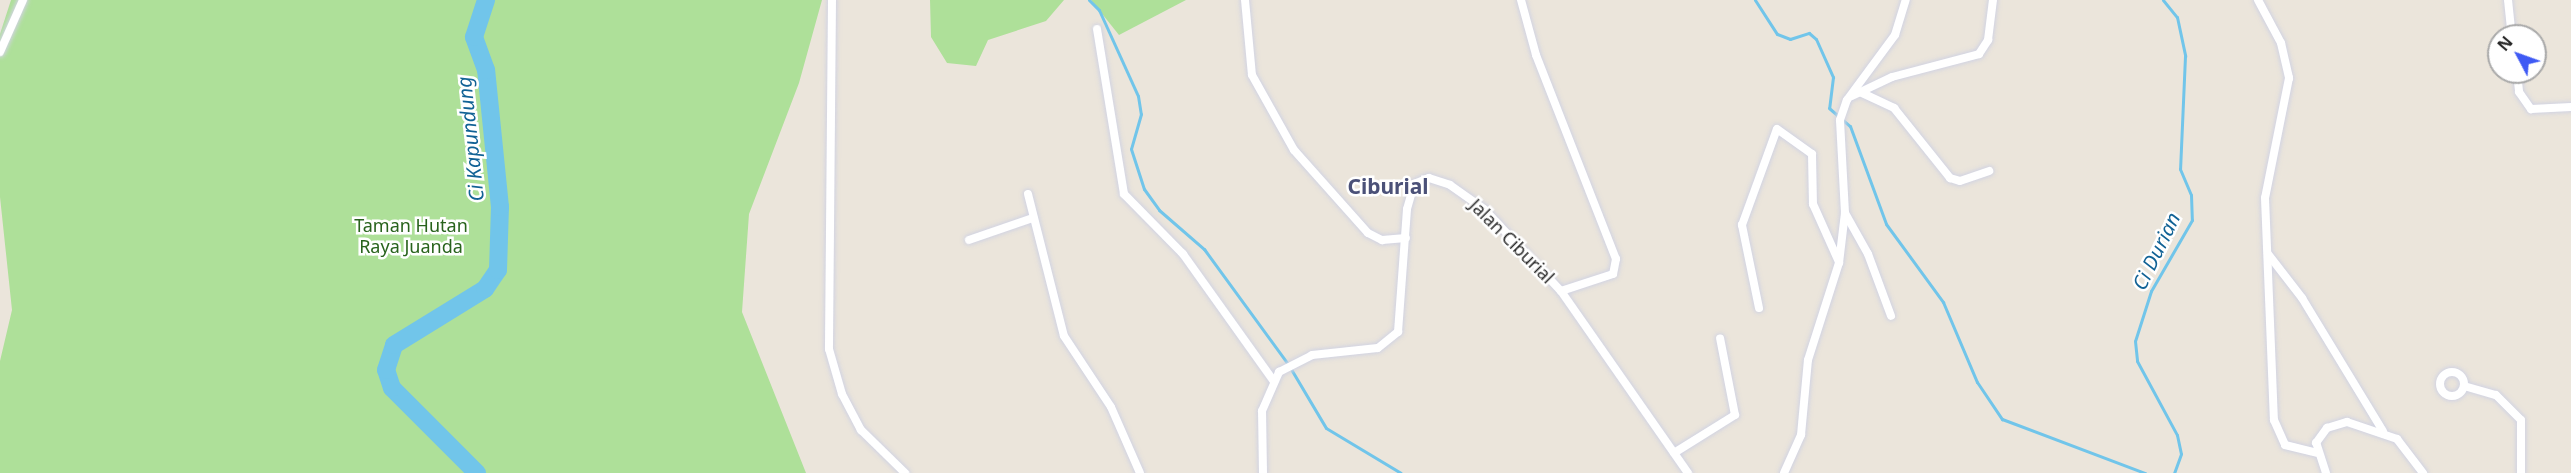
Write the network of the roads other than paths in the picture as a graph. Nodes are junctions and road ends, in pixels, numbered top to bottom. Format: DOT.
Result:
graph roads {
  1 [pos="23,0"];
  2 [pos="832,0"];
  3 [pos="1245,0"];
  4 [pos="1521,0"];
  5 [pos="1906,0"];
  6 [pos="1993,0"];
  7 [pos="2258,0"];
  8 [pos="2508,0"];
  9 [pos="2511,24"];
  10 [pos="1097,29"];
  11 [pos="0,52"];
  12 [pos="2518,84"];
  13 [pos="1860,92"];
  14 [pos="1847,100"];
  15 [pos="2571,108"];
  16 [pos="1989,171"];
  17 [pos="1028,194"];
  18 [pos="1845,213"];
  19 [pos="1033,218"];
  20 [pos="1406,238"];
  21 [pos="969,240"];
  22 [pos="2268,254"];
  23 [pos="1839,263"];
  24 [pos="1561,291"];
  25 [pos="1759,308"];
  26 [pos="1891,316"];
  27 [pos="1720,338"];
  28 [pos="1273,380"];
  29 [pos="2464,386"];
  30 [pos="2383,431"];
  31 [pos="1674,453"];
  32 [pos="2316,453"];
  33 [pos="905,473"];
  34 [pos="1140,473"];
  35 [pos="1263,473"];
  36 [pos="1688,473"];
  37 [pos="1784,473"];
  38 [pos="2326,473"];
  39 [pos="2423,473"];
  40 [pos="2521,473"];
  1 -- 11 [label="street"];
  2 -- 33 [label="street"];
  3 -- 20 [label="street"];
  4 -- 24 [label="street"];
  5 -- 14 [label="street"];
  6 -- 13 [label="street"];
  7 -- 22 [label="street"];
  8 -- 9 [label="street"];
  10 -- 28 [label="street"];
  12 -- 15 [label="street"];
  13 -- 14 [label="street"];
  13 -- 16 [label="street"];
  14 -- 18 [label="street"];
  17 -- 19 [label="street"];
  18 -- 23 [label="street"];
  18 -- 26 [label="street"];
  19 -- 21 [label="street"];
  19 -- 34 [label="street"];
  20 -- 24 [label="street, Jalan Ciburial"];
  20 -- 28 [label="street, Jalan Ciburial"];
  22 -- 30 [label="street"];
  22 -- 32 [label="street"];
  23 -- 25 [label="street"];
  23 -- 37 [label="street"];
  24 -- 31 [label="street, Jalan Ciburial"];
  27 -- 31 [label="street"];
  28 -- 35 [label="street"];
  29 -- 40 [label="street"];
  30 -- 32 [label="street"];
  30 -- 39 [label="street"];
  31 -- 36 [label="street, Jalan Ciburial"];
  32 -- 38 [label="street"];
}
